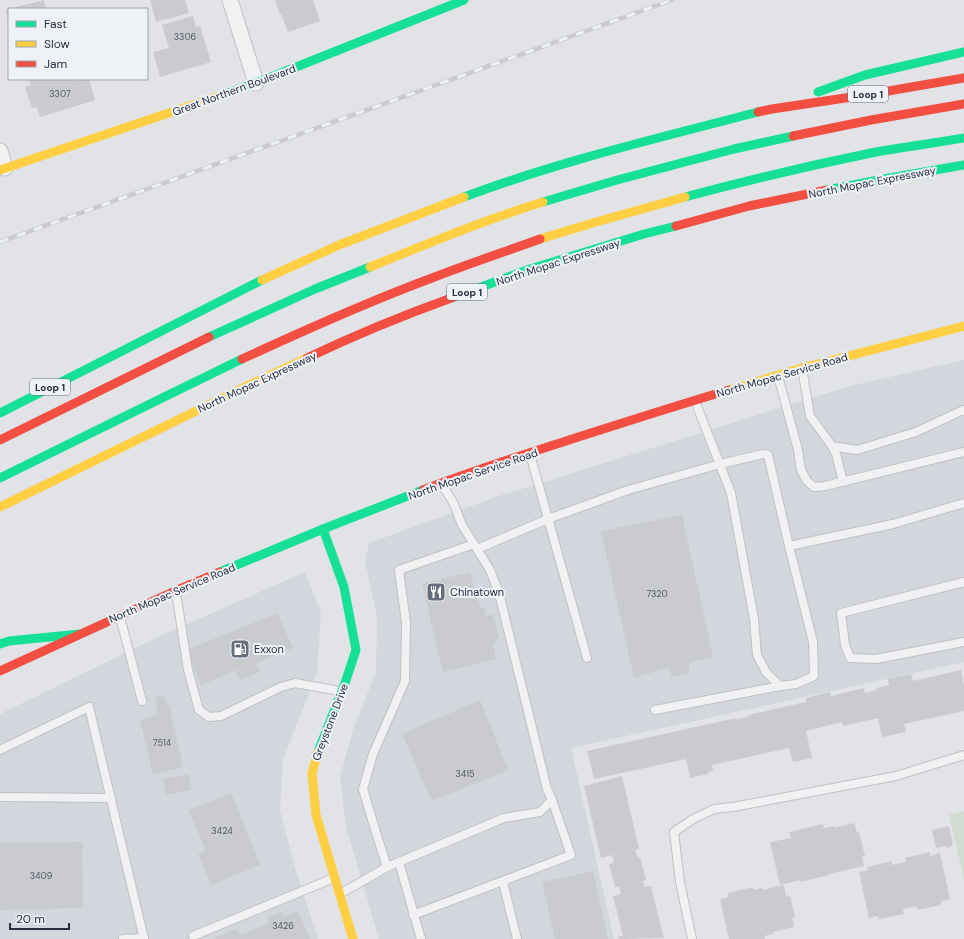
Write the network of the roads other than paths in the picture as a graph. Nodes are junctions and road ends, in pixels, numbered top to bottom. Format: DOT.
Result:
graph roads {
  1 [pos="230,0"];
  2 [pos="464,0"];
  3 [pos="964,52"];
  4 [pos="964,78"];
  5 [pos="256,83"];
  6 [pos="964,104"];
  7 [pos="772,109"];
  8 [pos="964,138"];
  9 [pos="0,151"];
  10 [pos="964,165"];
  11 [pos="3,169"];
  12 [pos="964,326"];
  13 [pos="802,368"];
  14 [pos="778,375"];
  15 [pos="694,400"];
  16 [pos="964,411"];
  17 [pos="0,413"];
  18 [pos="0,440"];
  19 [pos="832,446"];
  20 [pos="964,452"];
  21 [pos="530,453"];
  22 [pos="720,464"];
  23 [pos="0,478"];
  24 [pos="843,482"];
  25 [pos="441,484"];
  26 [pos="964,503"];
  27 [pos="0,507"];
  28 [pos="548,519"];
  29 [pos="323,529"];
  30 [pos="475,546"];
  31 [pos="789,546"];
  32 [pos="964,582"];
  33 [pos="175,591"];
  34 [pos="120,616"];
  35 [pos="80,634"];
  36 [pos="964,642"];
  37 [pos="0,644"];
  38 [pos="586,658"];
  39 [pos="0,671"];
  40 [pos="780,686"];
  41 [pos="341,692"];
  42 [pos="142,701"];
  43 [pos="655,710"];
  44 [pos="0,750"];
  45 [pos="964,755"];
  46 [pos="0,797"];
  47 [pos="111,798"];
  48 [pos="552,800"];
  49 [pos="399,862"];
  50 [pos="387,867"];
  51 [pos="335,878"];
  52 [pos="503,882"];
  53 [pos="340,894"];
  54 [pos="413,915"];
  55 [pos="193,936"];
  56 [pos="124,939"];
  57 [pos="144,939"];
  58 [pos="353,939"];
  59 [pos="421,939"];
  60 [pos="517,939"];
  61 [pos="692,939"];
  1 -- 5 [label="street"];
  2 -- 5 [label="main road, Great Northern Boulevard"];
  3 -- 7 [label="main road"];
  4 -- 7 [label="main road, Loop 1"];
  5 -- 11 [label="main road, Great Northern Boulevard"];
  6 -- 18 [label="main road"];
  7 -- 17 [label="main road, Loop 1"];
  8 -- 23 [label="main road"];
  9 -- 11 [label="street"];
  10 -- 27 [label="main road, North Mopac Expressway / Loop 1"];
  12 -- 13 [label="main road, North Mopac Service Road"];
  13 -- 14 [label="main road, North Mopac Service Road"];
  13 -- 19 [label="lane"];
  14 -- 15 [label="main road, North Mopac Service Road"];
  14 -- 24 [label="lane"];
  15 -- 21 [label="main road, North Mopac Service Road"];
  15 -- 22 [label="lane"];
  16 -- 19 [label="lane"];
  19 -- 24 [label="lane"];
  20 -- 24 [label="lane"];
  21 -- 25 [label="main road, North Mopac Service Road"];
  21 -- 28 [label="lane"];
  22 -- 28 [label="lane"];
  22 -- 31 [label="lane"];
  22 -- 40 [label="lane"];
  25 -- 29 [label="main road, North Mopac Service Road"];
  25 -- 30 [label="lane"];
  26 -- 31 [label="lane"];
  28 -- 30 [label="lane"];
  28 -- 38 [label="lane"];
  29 -- 33 [label="main road, North Mopac Service Road"];
  29 -- 41 [label="main road, Greystone Drive"];
  30 -- 48 [label="lane"];
  30 -- 50 [label="lane"];
  31 -- 40 [label="lane"];
  32 -- 36 [label="lane"];
  33 -- 34 [label="main road, North Mopac Service Road"];
  33 -- 41 [label="lane"];
  34 -- 35 [label="main road, North Mopac Service Road"];
  34 -- 42 [label="lane"];
  35 -- 37 [label="main road"];
  35 -- 39 [label="main road, North Mopac Service Road"];
  40 -- 43 [label="lane"];
  41 -- 51 [label="main road, Greystone Drive"];
  44 -- 47 [label="lane"];
  45 -- 61 [label="lane"];
  46 -- 47 [label="lane"];
  47 -- 57 [label="lane"];
  48 -- 49 [label="lane"];
  48 -- 52 [label="lane"];
  49 -- 50 [label="lane"];
  49 -- 54 [label="lane"];
  50 -- 53 [label="lane"];
  51 -- 53 [label="main road, Greystone Drive"];
  51 -- 55 [label="lane"];
  52 -- 54 [label="lane"];
  52 -- 60 [label="lane"];
  53 -- 58 [label="main road, Greystone Drive"];
  54 -- 59 [label="lane"];
  56 -- 57 [label="lane"];
}
